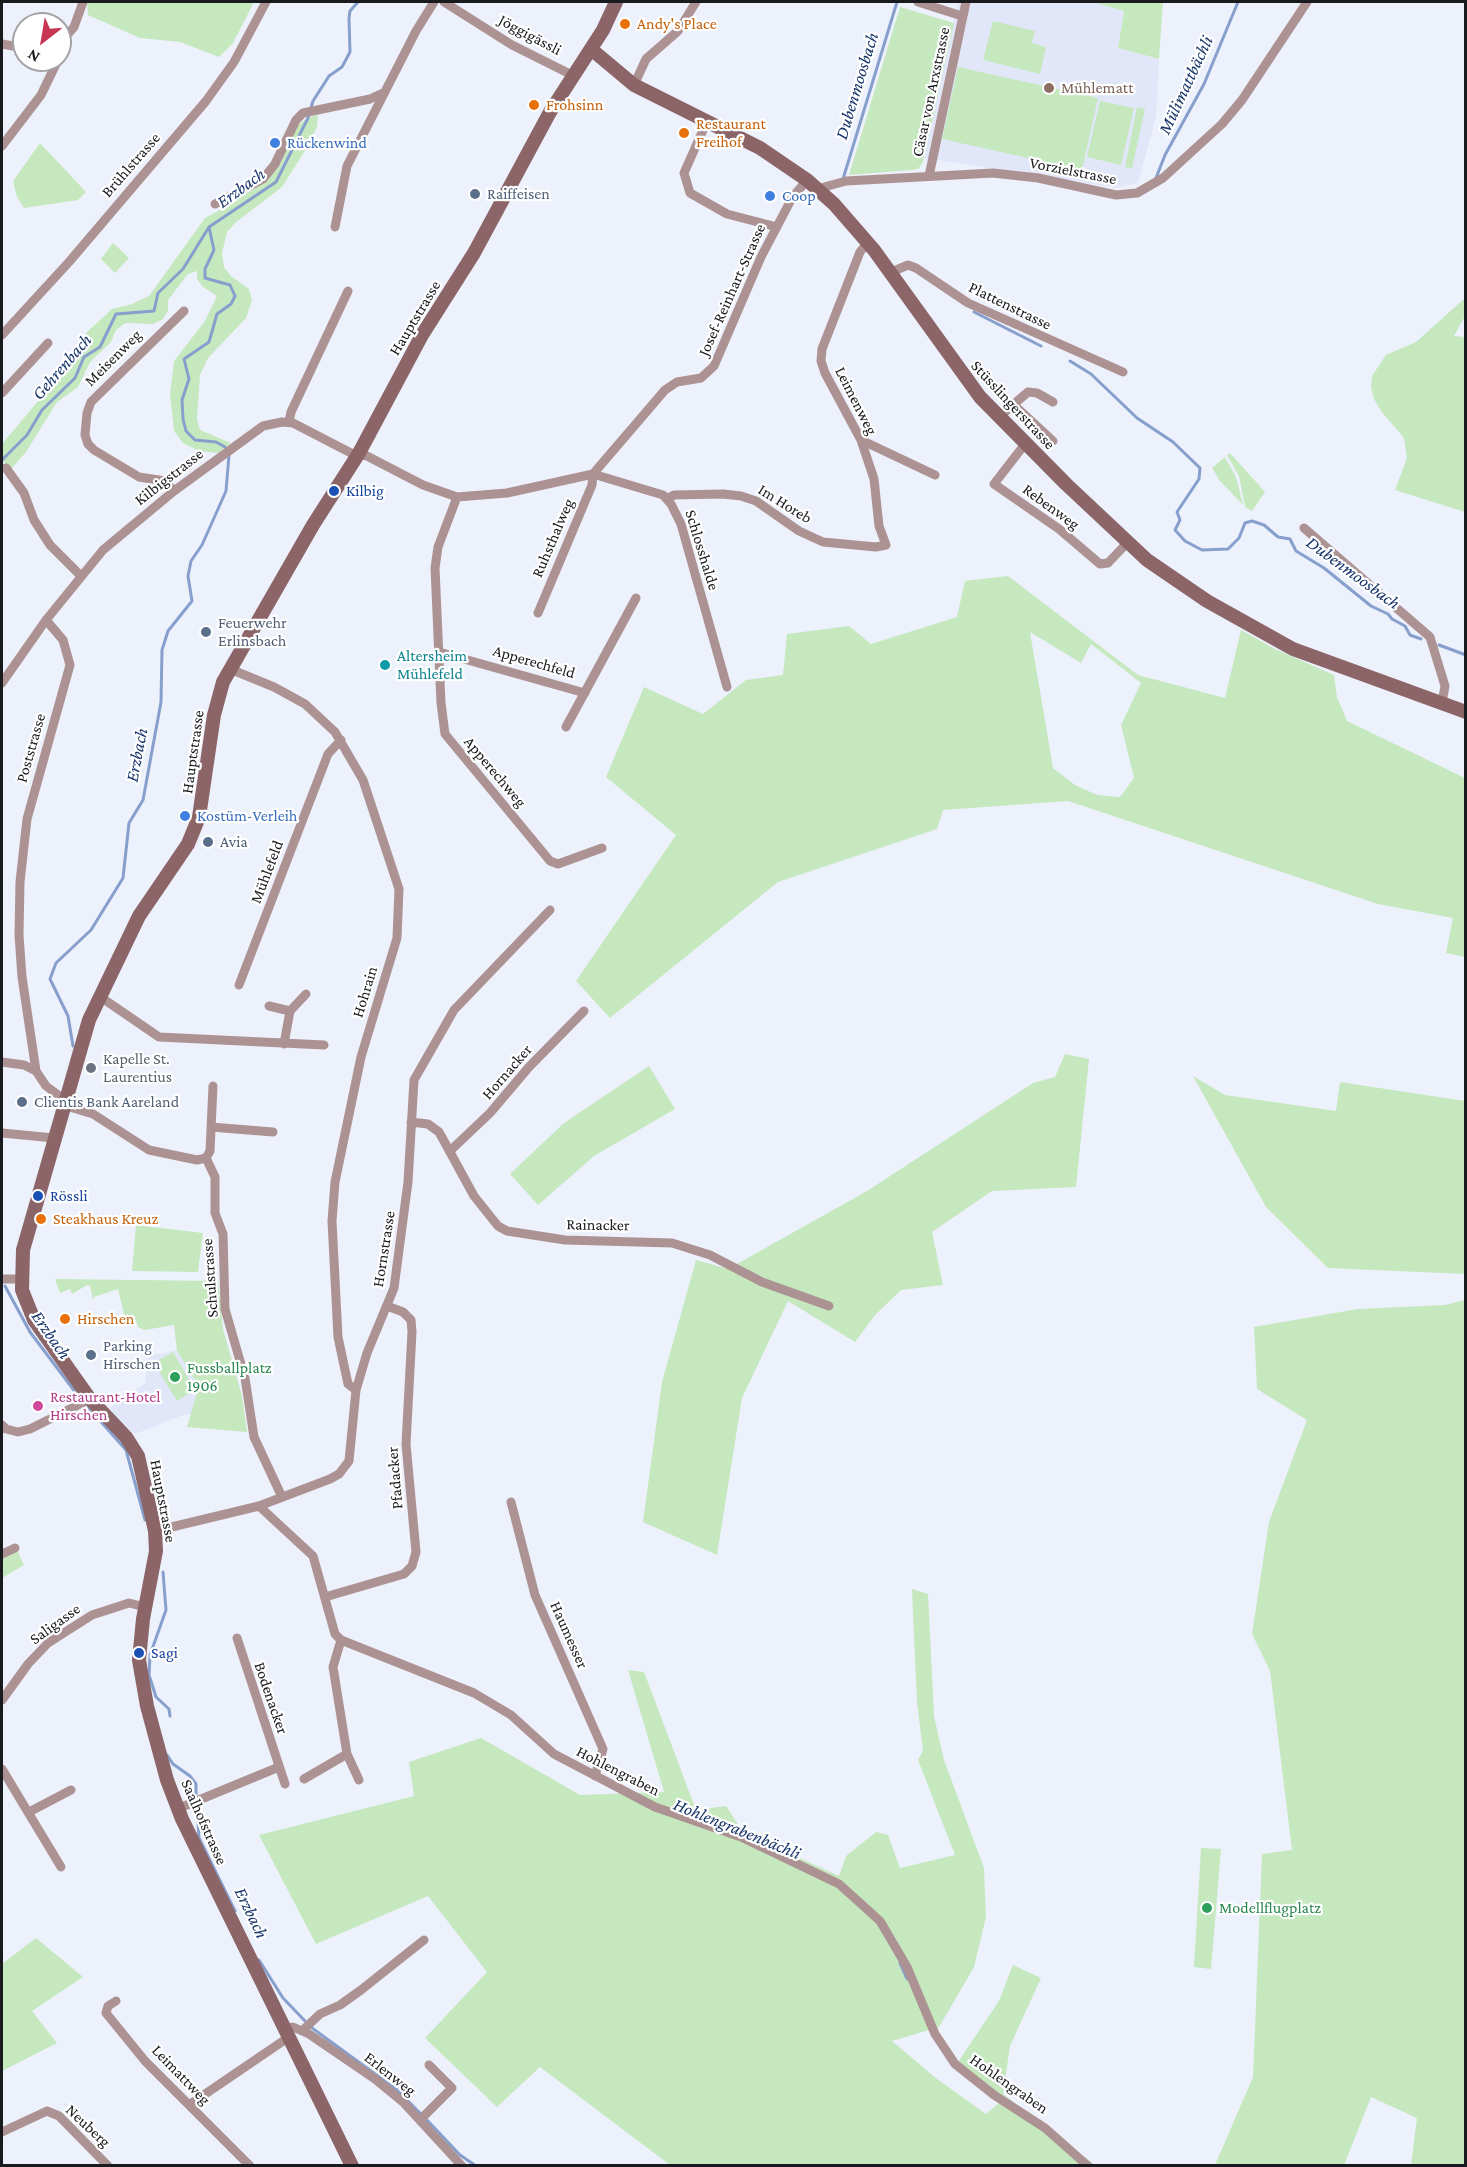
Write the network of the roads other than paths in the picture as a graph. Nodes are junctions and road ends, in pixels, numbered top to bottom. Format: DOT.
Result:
graph roads {
  1 [pos="83,2"];
  2 [pos="266,2"];
  3 [pos="434,2"];
  4 [pos="444,2"];
  5 [pos="616,2"];
  6 [pos="696,2"];
  7 [pos="918,2"];
  8 [pos="966,2"];
  9 [pos="1307,2"];
  10 [pos="962,16"];
  11 [pos="72,29"];
  12 [pos="591,49"];
  13 [pos="52,72"];
  14 [pos="572,75"];
  15 [pos="634,85"];
  16 [pos="385,92"];
  17 [pos="707,122"];
  18 [pos="2,146"];
  19 [pos="929,176"];
  20 [pos="812,185"];
  21 [pos="215,204"];
  22 [pos="335,227"];
  23 [pos="777,227"];
  24 [pos="868,242"];
  25 [pos="890,273"];
  26 [pos="348,291"];
  27 [pos="184,311"];
  28 [pos="2,335"];
  29 [pos="48,343"];
  30 [pos="1123,372"];
  31 [pos="2,393"];
  32 [pos="1053,402"];
  33 [pos="1013,404"];
  34 [pos="999,417"];
  35 [pos="289,422"];
  36 [pos="861,440"];
  37 [pos="1053,441"];
  38 [pos="1025,444"];
  39 [pos="358,453"];
  40 [pos="6,468"];
  41 [pos="593,474"];
  42 [pos="935,475"];
  43 [pos="174,491"];
  44 [pos="457,497"];
  45 [pos="668,498"];
  46 [pos="1304,528"];
  47 [pos="1127,543"];
  48 [pos="886,545"];
  49 [pos="81,576"];
  50 [pos="636,598"];
  51 [pos="538,613"];
  52 [pos="46,620"];
  53 [pos="439,652"];
  54 [pos="230,669"];
  55 [pos="2,683"];
  56 [pos="727,687"];
  57 [pos="585,693"];
  58 [pos="1442,703"];
  59 [pos="1466,712"];
  60 [pos="566,727"];
  61 [pos="341,740"];
  62 [pos="602,848"];
  63 [pos="550,910"];
  64 [pos="239,985"];
  65 [pos="306,994"];
  66 [pos="99,996"];
  67 [pos="269,1006"];
  68 [pos="290,1011"];
  69 [pos="584,1011"];
  70 [pos="285,1044"];
  71 [pos="324,1045"];
  72 [pos="2,1062"];
  73 [pos="36,1071"];
  74 [pos="213,1086"];
  75 [pos="64,1102"];
  76 [pos="411,1122"];
  77 [pos="211,1127"];
  78 [pos="273,1132"];
  79 [pos="2,1134"];
  80 [pos="54,1138"];
  81 [pos="451,1150"];
  82 [pos="206,1158"];
  83 [pos="2,1279"];
  84 [pos="20,1280"];
  85 [pos="387,1306"];
  86 [pos="829,1306"];
  87 [pos="356,1390"];
  88 [pos="90,1399"];
  89 [pos="2,1425"];
  90 [pos="282,1497"];
  91 [pos="512,1502"];
  92 [pos="259,1506"];
  93 [pos="155,1531"];
  94 [pos="15,1548"];
  95 [pos="2,1554"];
  96 [pos="325,1597"];
  97 [pos="145,1607"];
  98 [pos="237,1638"];
  99 [pos="341,1640"];
  100 [pos="2,1700"];
  101 [pos="347,1754"];
  102 [pos="279,1767"];
  103 [pos="2,1769"];
  104 [pos="595,1776"];
  105 [pos="304,1779"];
  106 [pos="359,1780"];
  107 [pos="285,1784"];
  108 [pos="71,1790"];
  109 [pos="177,1809"];
  110 [pos="29,1812"];
  111 [pos="61,1867"];
  112 [pos="424,1940"];
  113 [pos="116,2001"];
  114 [pos="303,2030"];
  115 [pos="287,2033"];
  116 [pos="429,2065"];
  117 [pos="189,2105"];
  118 [pos="420,2120"];
  119 [pos="2,2132"];
  120 [pos="108,2166"];
  121 [pos="250,2166"];
  122 [pos="352,2166"];
  123 [pos="462,2166"];
  124 [pos="1088,2166"];
  1 -- 11 [label="street"];
  2 -- 28 [label="street, Brühlstrasse"];
  3 -- 16 [label="street"];
  4 -- 14 [label="street, Jöggigässli"];
  5 -- 12 [label="main road, Hauptstrasse"];
  6 -- 15 [label="street"];
  7 -- 10 [label="street"];
  8 -- 10 [label="street, Cäsar von Arxstrasse"];
  9 -- 19 [label="street, Vorzielstrasse"];
  10 -- 19 [label="street, Cäsar von Arxstrasse"];
  12 -- 14 [label="main road, Hauptstrasse"];
  12 -- 15 [label="main road, Stüsslingerstrasse"];
  13 -- 18 [label="street"];
  14 -- 39 [label="main road, Hauptstrasse"];
  15 -- 17 [label="main road, Stüsslingerstrasse"];
  16 -- 21 [label="street"];
  16 -- 22 [label="street"];
  17 -- 20 [label="main road, Stüsslingerstrasse"];
  17 -- 23 [label="street"];
  19 -- 20 [label="street, Vorzielstrasse"];
  20 -- 23 [label="street, Josef-Reinhart-Strasse"];
  20 -- 24 [label="main road, Stüsslingerstrasse"];
  23 -- 41 [label="street, Josef-Reinhart-Strasse"];
  24 -- 25 [label="main road, Stüsslingerstrasse"];
  24 -- 36 [label="street, Leimenweg"];
  25 -- 30 [label="street, Plattenstrasse"];
  25 -- 34 [label="main road, Stüsslingerstrasse"];
  26 -- 35 [label="street"];
  27 -- 43 [label="street, Meisenweg"];
  29 -- 31 [label="street"];
  32 -- 33 [label="street"];
  33 -- 34 [label="street"];
  33 -- 37 [label="street"];
  34 -- 38 [label="main road, Stüsslingerstrasse"];
  35 -- 39 [label="street"];
  35 -- 43 [label="street, Kilbigstrasse"];
  36 -- 42 [label="street"];
  36 -- 48 [label="street, Leimenweg"];
  38 -- 47 [label="main road, Stüsslingerstrasse"];
  38 -- 47 [label="street, Rebenweg"];
  39 -- 44 [label="street"];
  39 -- 54 [label="main road, Hauptstrasse"];
  40 -- 49 [label="street"];
  41 -- 44 [label="street"];
  41 -- 45 [label="street, Schlosshalde"];
  41 -- 51 [label="street, Ruhsthalweg"];
  43 -- 49 [label="street, Kilbigstrasse"];
  44 -- 53 [label="street, Apperechweg"];
  45 -- 48 [label="street, Im Horeb"];
  45 -- 56 [label="street, Schlosshalde"];
  46 -- 58 [label="street"];
  47 -- 58 [label="main road, Stüsslingerstrasse"];
  49 -- 52 [label="street, Kilbigstrasse"];
  50 -- 57 [label="street, Apperechfeld"];
  52 -- 55 [label="street, Kilbigstrasse"];
  52 -- 73 [label="street, Poststrasse"];
  53 -- 57 [label="street, Apperechfeld"];
  53 -- 62 [label="street, Apperechweg"];
  54 -- 61 [label="street, Hohrain"];
  54 -- 66 [label="main road, Hauptstrasse"];
  57 -- 60 [label="street, Apperechfeld"];
  58 -- 59 [label="main road, Stüsslingerstrasse"];
  61 -- 64 [label="street, Mühlefeld"];
  61 -- 87 [label="street, Hohrain"];
  63 -- 76 [label="street, Hornstrasse"];
  65 -- 68 [label="street"];
  66 -- 70 [label="street"];
  66 -- 75 [label="main road, Hauptstrasse"];
  67 -- 68 [label="street"];
  68 -- 70 [label="street"];
  69 -- 81 [label="street, Hornacker"];
  70 -- 71 [label="street"];
  72 -- 73 [label="street"];
  73 -- 75 [label="street"];
  74 -- 77 [label="street"];
  75 -- 80 [label="main road, Hauptstrasse"];
  75 -- 82 [label="street"];
  76 -- 81 [label="street, Rainacker"];
  76 -- 85 [label="street, Hornstrasse"];
  77 -- 78 [label="street"];
  77 -- 82 [label="street"];
  79 -- 80 [label="street"];
  80 -- 84 [label="main road, Hauptstrasse"];
  81 -- 86 [label="street, Rainacker"];
  82 -- 90 [label="street, Schulstrasse"];
  83 -- 84 [label="street"];
  84 -- 88 [label="main road, Hauptstrasse"];
  85 -- 87 [label="street, Hornstrasse"];
  85 -- 96 [label="street, Pfadacker"];
  87 -- 90 [label="street, Hornstrasse"];
  88 -- 89 [label="street"];
  88 -- 93 [label="main road, Hauptstrasse"];
  90 -- 92 [label="street, Hornstrasse"];
  91 -- 104 [label="street, Haumesser"];
  92 -- 93 [label="street, Hornstrasse"];
  92 -- 96 [label="street"];
  93 -- 97 [label="main road, Hauptstrasse"];
  94 -- 95 [label="street"];
  96 -- 99 [label="street"];
  97 -- 100 [label="street, Saligasse"];
  97 -- 109 [label="main road, Saalhofstrasse"];
  98 -- 102 [label="street, Bodenacker"];
  99 -- 101 [label="street"];
  99 -- 104 [label="street, Hohlengraben"];
  101 -- 105 [label="street"];
  101 -- 106 [label="street"];
  102 -- 107 [label="street, Bodenacker"];
  102 -- 109 [label="street"];
  103 -- 110 [label="street"];
  104 -- 124 [label="street, Hohlengraben"];
  108 -- 110 [label="street"];
  109 -- 115 [label="main road, Saalhofstrasse"];
  110 -- 111 [label="street"];
  112 -- 114 [label="street"];
  113 -- 117 [label="street, Leimattweg"];
  114 -- 115 [label="street"];
  114 -- 118 [label="street, Erlenweg"];
  115 -- 117 [label="street"];
  115 -- 122 [label="main road, Saalhofstrasse"];
  116 -- 118 [label="street"];
  117 -- 121 [label="street, Leimattweg"];
  118 -- 123 [label="street, Erlenweg"];
  119 -- 120 [label="street, Neuberg"];
}
